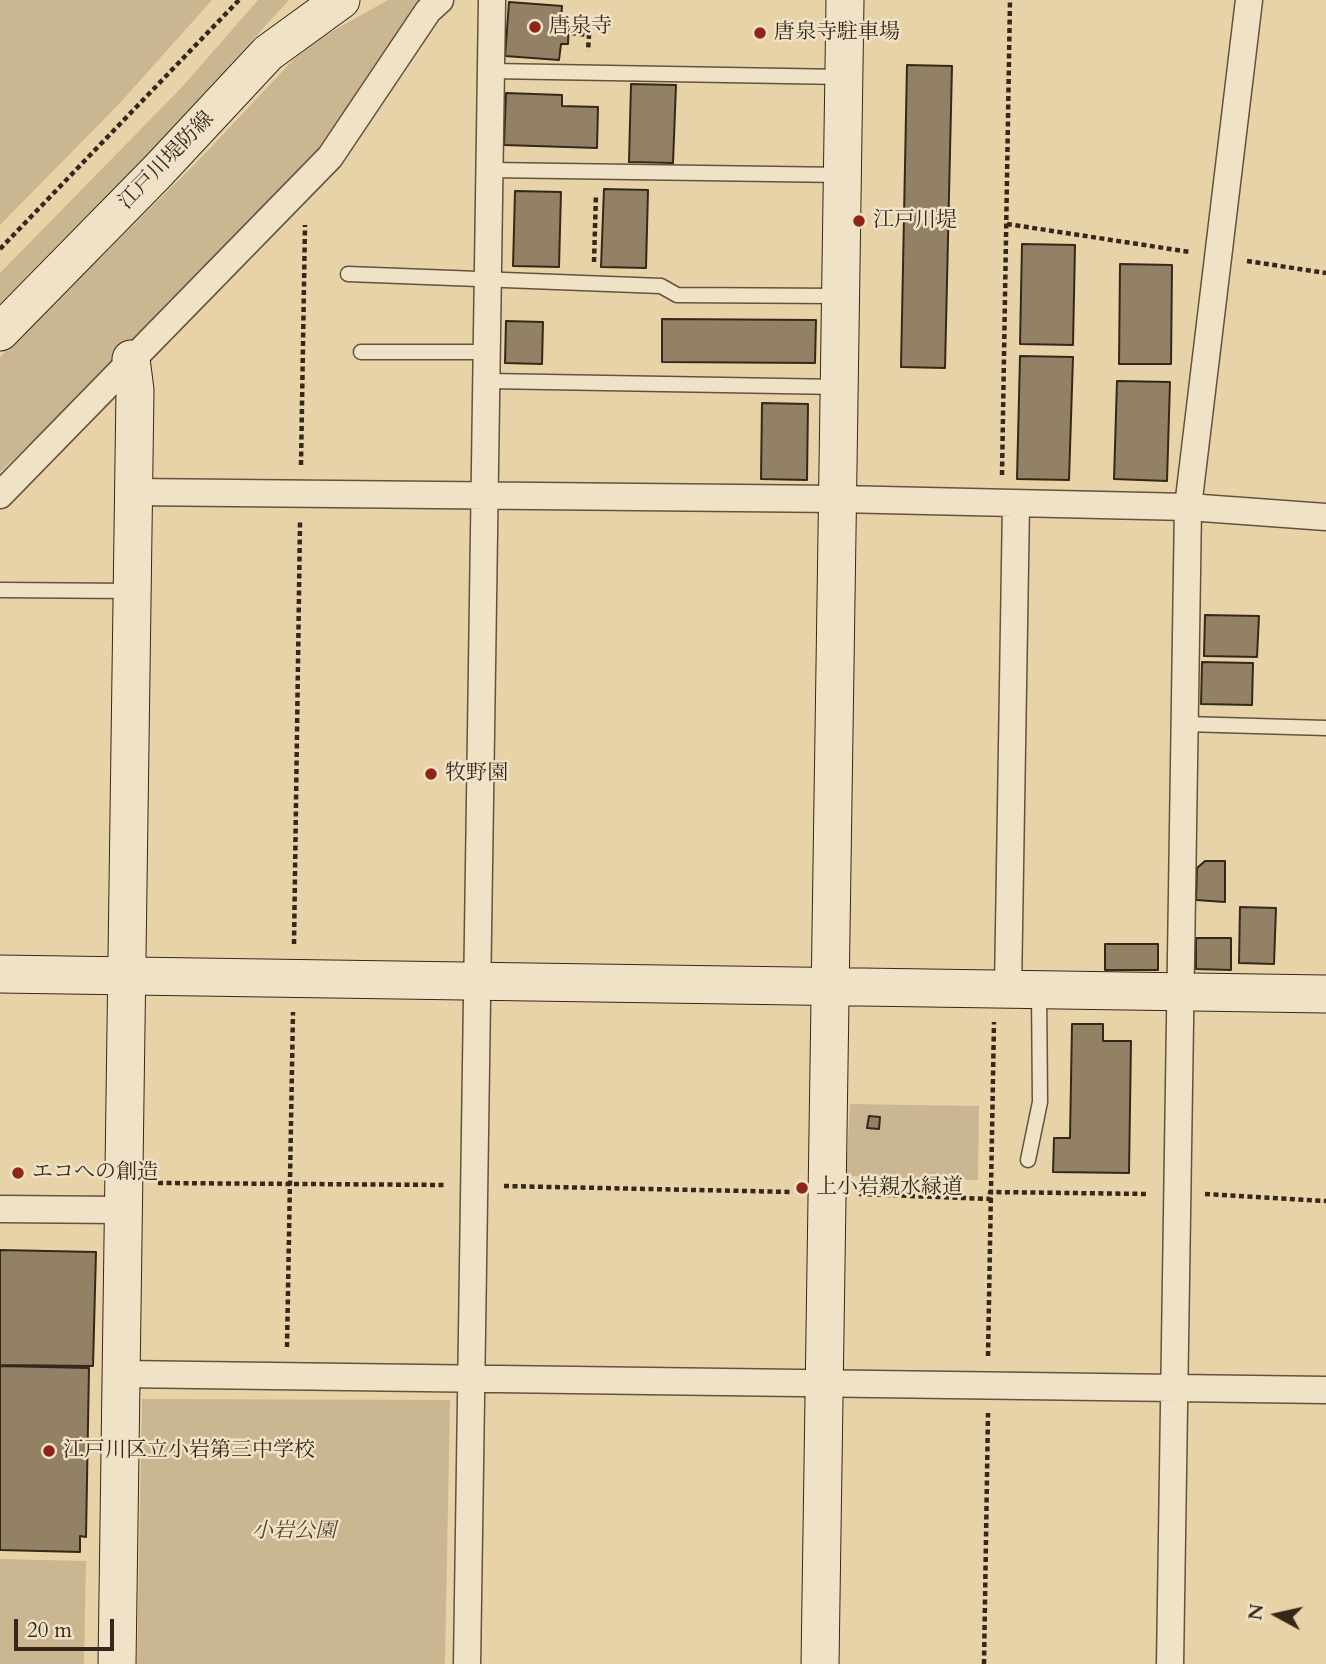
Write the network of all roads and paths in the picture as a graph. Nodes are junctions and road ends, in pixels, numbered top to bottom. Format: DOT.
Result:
graph roads {
  1 [pos="239,0"];
  2 [pos="341,0"];
  3 [pos="440,0"];
  4 [pos="492,0"];
  5 [pos="845,0"];
  6 [pos="1010,0"];
  7 [pos="1249,0"];
  8 [pos="571,33"];
  9 [pos="587,61"];
  10 [pos="492,71"];
  11 [pos="844,77"];
  12 [pos="491,170"];
  13 [pos="596,172"];
  14 [pos="843,174"];
  15 [pos="303,186"];
  16 [pos="1007,224"];
  17 [pos="0,248"];
  18 [pos="1218,256"];
  19 [pos="1326,273"];
  20 [pos="348,274"];
  21 [pos="489,279"];
  22 [pos="594,284"];
  23 [pos="841,296"];
  24 [pos="0,332"];
  25 [pos="360,352"];
  26 [pos="488,352"];
  27 [pos="131,359"];
  28 [pos="488,381"];
  29 [pos="841,387"];
  30 [pos="133,492"];
  31 [pos="300,494"];
  32 [pos="0,495"];
  33 [pos="485,496"];
  34 [pos="839,499"];
  35 [pos="1009,503"];
  36 [pos="1188,507"];
  37 [pos="1326,517"];
  38 [pos="0,590"];
  39 [pos="132,591"];
  40 [pos="1185,724"];
  41 [pos="1326,728"];
  42 [pos="0,974"];
  43 [pos="128,976"];
  44 [pos="294,977"];
  45 [pos="479,981"];
  46 [pos="830,986"];
  47 [pos="1014,989"];
  48 [pos="1180,991"];
  49 [pos="1326,993"];
  50 [pos="1028,1160"];
  51 [pos="146,1183"];
  52 [pos="289,1185"];
  53 [pos="458,1185"];
  54 [pos="493,1186"];
  55 [pos="990,1192"];
  56 [pos="797,1193"];
  57 [pos="855,1194"];
  58 [pos="1163,1194"];
  59 [pos="1194,1194"];
  60 [pos="990,1199"];
  61 [pos="1326,1201"];
  62 [pos="0,1209"];
  63 [pos="122,1210"];
  64 [pos="121,1374"];
  65 [pos="287,1376"];
  66 [pos="472,1378"];
  67 [pos="824,1382"];
  68 [pos="988,1386"];
  69 [pos="1175,1387"];
  70 [pos="1326,1390"];
  71 [pos="117,1664"];
  72 [pos="467,1664"];
  73 [pos="820,1664"];
  74 [pos="984,1664"];
  75 [pos="1170,1664"];
  1 -- 17 [label="path"];
  2 -- 24 [label="street, 江戸川堤防線"];
  3 -- 15 [label="street"];
  4 -- 10 [label="street"];
  5 -- 11 [label="street"];
  6 -- 16 [label="path"];
  7 -- 18 [label="street"];
  8 -- 9 [label="path"];
  10 -- 11 [label="lane"];
  10 -- 12 [label="street"];
  11 -- 14 [label="street"];
  12 -- 13 [label="lane"];
  12 -- 21 [label="street"];
  13 -- 14 [label="lane"];
  13 -- 22 [label="path"];
  14 -- 23 [label="street"];
  15 -- 27 [label="street"];
  15 -- 31 [label="path"];
  16 -- 18 [label="path"];
  16 -- 35 [label="path"];
  18 -- 19 [label="path"];
  18 -- 36 [label="street"];
  20 -- 21 [label="lane"];
  21 -- 22 [label="lane"];
  21 -- 26 [label="street"];
  22 -- 23 [label="lane"];
  23 -- 29 [label="street"];
  25 -- 26 [label="lane"];
  26 -- 28 [label="street"];
  27 -- 30 [label="street"];
  27 -- 32 [label="street"];
  28 -- 29 [label="lane"];
  28 -- 33 [label="street"];
  29 -- 34 [label="street"];
  30 -- 31 [label="street"];
  30 -- 39 [label="street"];
  31 -- 33 [label="street"];
  31 -- 44 [label="path"];
  33 -- 34 [label="street"];
  33 -- 45 [label="street"];
  34 -- 35 [label="street"];
  34 -- 46 [label="street"];
  35 -- 36 [label="street"];
  35 -- 47 [label="street"];
  36 -- 37 [label="street"];
  36 -- 40 [label="street"];
  38 -- 39 [label="lane"];
  39 -- 43 [label="street"];
  40 -- 41 [label="lane"];
  40 -- 48 [label="street"];
  42 -- 43 [label="street"];
  43 -- 44 [label="street"];
  43 -- 63 [label="street"];
  44 -- 45 [label="street"];
  44 -- 52 [label="path"];
  45 -- 46 [label="street"];
  45 -- 66 [label="street"];
  46 -- 47 [label="street"];
  46 -- 67 [label="street"];
  47 -- 48 [label="street"];
  47 -- 50 [label="lane"];
  47 -- 55 [label="path"];
  48 -- 49 [label="street"];
  48 -- 69 [label="street"];
  51 -- 52 [label="path"];
  52 -- 53 [label="path"];
  52 -- 65 [label="path"];
  54 -- 56 [label="path"];
  55 -- 58 [label="path"];
  55 -- 60 [label="path"];
  57 -- 60 [label="path"];
  59 -- 61 [label="path"];
  60 -- 68 [label="path"];
  62 -- 63 [label="street"];
  63 -- 64 [label="street"];
  64 -- 65 [label="street"];
  64 -- 71 [label="street"];
  65 -- 66 [label="street"];
  66 -- 67 [label="street"];
  66 -- 72 [label="street"];
  67 -- 68 [label="street"];
  67 -- 73 [label="street"];
  68 -- 69 [label="street"];
  68 -- 74 [label="path"];
  69 -- 70 [label="street"];
  69 -- 75 [label="street"];
}
